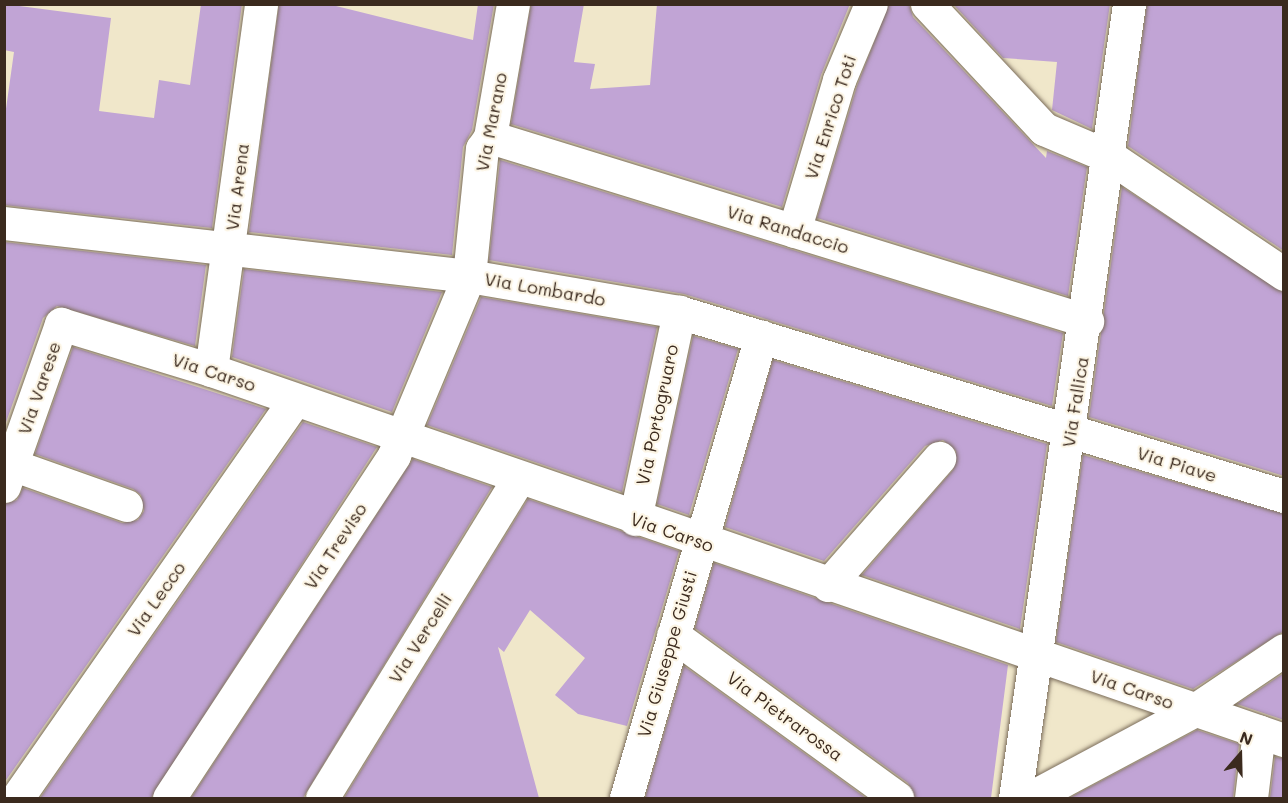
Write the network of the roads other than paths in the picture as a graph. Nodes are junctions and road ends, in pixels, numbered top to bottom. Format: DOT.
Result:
graph roads {
  1 [pos="261,4"];
  2 [pos="513,4"];
  3 [pos="871,4"];
  4 [pos="927,4"];
  5 [pos="1129,4"];
  6 [pos="490,137"];
  7 [pos="1110,157"];
  8 [pos="4,223"];
  9 [pos="794,231"];
  10 [pos="228,251"];
  11 [pos="1284,274"];
  12 [pos="469,276"];
  13 [pos="680,312"];
  14 [pos="1087,321"];
  15 [pos="61,324"];
  16 [pos="761,336"];
  17 [pos="212,370"];
  18 [pos="295,400"];
  19 [pos="1071,432"];
  20 [pos="400,437"];
  21 [pos="939,458"];
  22 [pos="8,476"];
  23 [pos="519,478"];
  24 [pos="1284,496"];
  25 [pos="127,506"];
  26 [pos="635,519"];
  27 [pos="700,542"];
  28 [pos="828,585"];
  29 [pos="673,635"];
  30 [pos="1284,650"];
  31 [pos="1036,656"];
  32 [pos="1195,710"];
  33 [pos="1271,736"];
  34 [pos="17,798"];
  35 [pos="169,798"];
  36 [pos="322,798"];
  37 [pos="626,798"];
  38 [pos="897,798"];
  39 [pos="1015,798"];
  40 [pos="1030,798"];
  41 [pos="1251,798"];
  1 -- 10 [label="street, Via Arena"];
  2 -- 6 [label="street, Via Marano"];
  3 -- 9 [label="street, Via Enrico Toti"];
  4 -- 7 [label="street"];
  5 -- 7 [label="street, Via Fallica"];
  6 -- 9 [label="street, Via Randaccio"];
  6 -- 12 [label="street, Via Marano"];
  7 -- 11 [label="street"];
  7 -- 14 [label="street, Via Fallica"];
  8 -- 10 [label="street, Via Lombardo"];
  9 -- 14 [label="street, Via Randaccio"];
  10 -- 12 [label="street, Via Lombardo"];
  10 -- 17 [label="street, Via Arena"];
  12 -- 13 [label="street, Via Lombardo"];
  12 -- 20 [label="street, Via Treviso"];
  13 -- 16 [label="street, Via Lombardo"];
  13 -- 26 [label="street, Via Portogruaro"];
  14 -- 19 [label="street, Via Fallica"];
  15 -- 17 [label="street, Via Carso"];
  15 -- 22 [label="street, Via Varese"];
  16 -- 19 [label="street, Via Lombardo"];
  16 -- 27 [label="street, Via Giuseppe Giusti"];
  17 -- 18 [label="street, Via Carso"];
  18 -- 20 [label="street, Via Carso"];
  18 -- 34 [label="street, Via Lecco"];
  19 -- 24 [label="street, Via Piave"];
  19 -- 31 [label="street, Via Fallica"];
  20 -- 23 [label="street, Via Carso"];
  20 -- 35 [label="street, Via Treviso"];
  21 -- 28 [label="street"];
  22 -- 25 [label="street"];
  23 -- 26 [label="street, Via Carso"];
  23 -- 36 [label="street, Via Vercelli"];
  26 -- 27 [label="street, Via Carso"];
  27 -- 28 [label="street, Via Carso"];
  27 -- 29 [label="street, Via Giuseppe Giusti"];
  28 -- 31 [label="street, Via Carso"];
  29 -- 37 [label="street, Via Giuseppe Giusti"];
  29 -- 38 [label="street, Via Pietrarossa"];
  30 -- 32 [label="street"];
  31 -- 32 [label="street, Via Carso"];
  31 -- 39 [label="street, Via Fallica"];
  32 -- 33 [label="street, Via Carso"];
  32 -- 40 [label="street"];
  33 -- 41 [label="street"];
}
